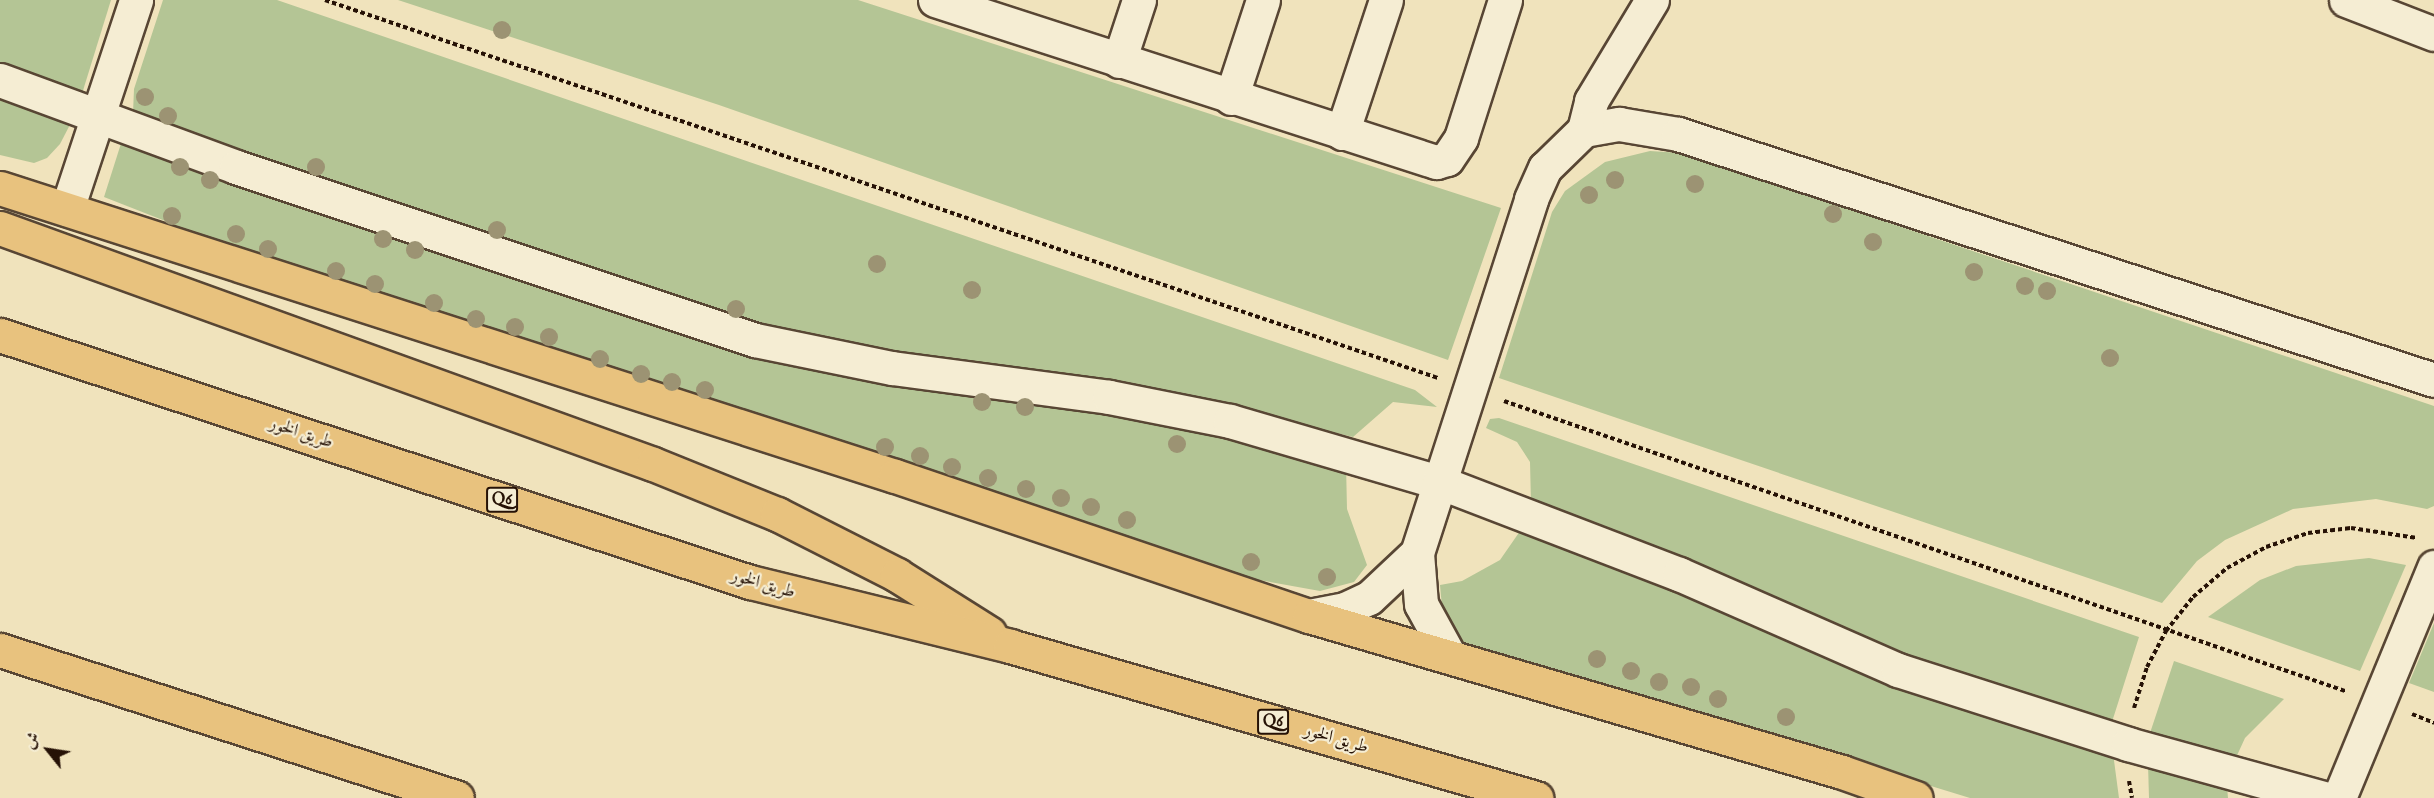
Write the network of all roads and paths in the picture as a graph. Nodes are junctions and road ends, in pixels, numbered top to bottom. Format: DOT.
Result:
graph roads {
  1 [pos="136,0"];
  2 [pos="325,0"];
  3 [pos="935,0"];
  4 [pos="1139,0"];
  5 [pos="1263,0"];
  6 [pos="1386,0"];
  7 [pos="1505,0"];
  8 [pos="1652,0"];
  9 [pos="2346,0"];
  10 [pos="1010,12"];
  11 [pos="2434,34"];
  12 [pos="1119,61"];
  13 [pos="0,80"];
  14 [pos="1231,98"];
  15 [pos="100,115"];
  16 [pos="1584,130"];
  17 [pos="1342,133"];
  18 [pos="0,188"];
  19 [pos="67,210"];
  20 [pos="0,228"];
  21 [pos="0,335"];
  22 [pos="2434,380"];
  23 [pos="1468,388"];
  24 [pos="1438,482"];
  25 [pos="1417,553"];
  26 [pos="2429,554"];
  27 [pos="1309,616"];
  28 [pos="2166,631"];
  29 [pos="1010,646"];
  30 [pos="0,650"];
  31 [pos="1450,657"];
  32 [pos="2375,701"];
  33 [pos="2434,723"];
  34 [pos="2128,744"];
  35 [pos="457,798"];
  36 [pos="1536,798"];
  37 [pos="1916,798"];
  38 [pos="2132,798"];
  39 [pos="2324,798"];
  40 [pos="2338,798"];
  1 -- 15 [label="street"];
  2 -- 23 [label="path"];
  3 -- 10 [label="street"];
  4 -- 12 [label="street"];
  5 -- 14 [label="street"];
  6 -- 17 [label="street"];
  7 -- 17 [label="street"];
  8 -- 16 [label="street"];
  9 -- 11 [label="street"];
  10 -- 12 [label="street"];
  12 -- 14 [label="street"];
  13 -- 15 [label="street"];
  14 -- 17 [label="street"];
  15 -- 19 [label="street"];
  15 -- 24 [label="street"];
  16 -- 22 [label="street"];
  16 -- 23 [label="street"];
  18 -- 19 [label="highway"];
  19 -- 27 [label="highway"];
  20 -- 29 [label="highway"];
  21 -- 29 [label="highway, طريق الخور / Q6"];
  23 -- 24 [label="street"];
  23 -- 28 [label="path"];
  24 -- 25 [label="street"];
  24 -- 34 [label="street"];
  25 -- 27 [label="street"];
  25 -- 31 [label="street"];
  26 -- 28 [label="path"];
  26 -- 32 [label="street"];
  27 -- 31 [label="highway"];
  28 -- 32 [label="path"];
  28 -- 34 [label="path"];
  29 -- 36 [label="highway, طريق الخور / Q6"];
  30 -- 35 [label="highway"];
  31 -- 37 [label="highway"];
  32 -- 33 [label="path"];
  32 -- 40 [label="street"];
  34 -- 38 [label="path"];
  34 -- 39 [label="street"];
}
